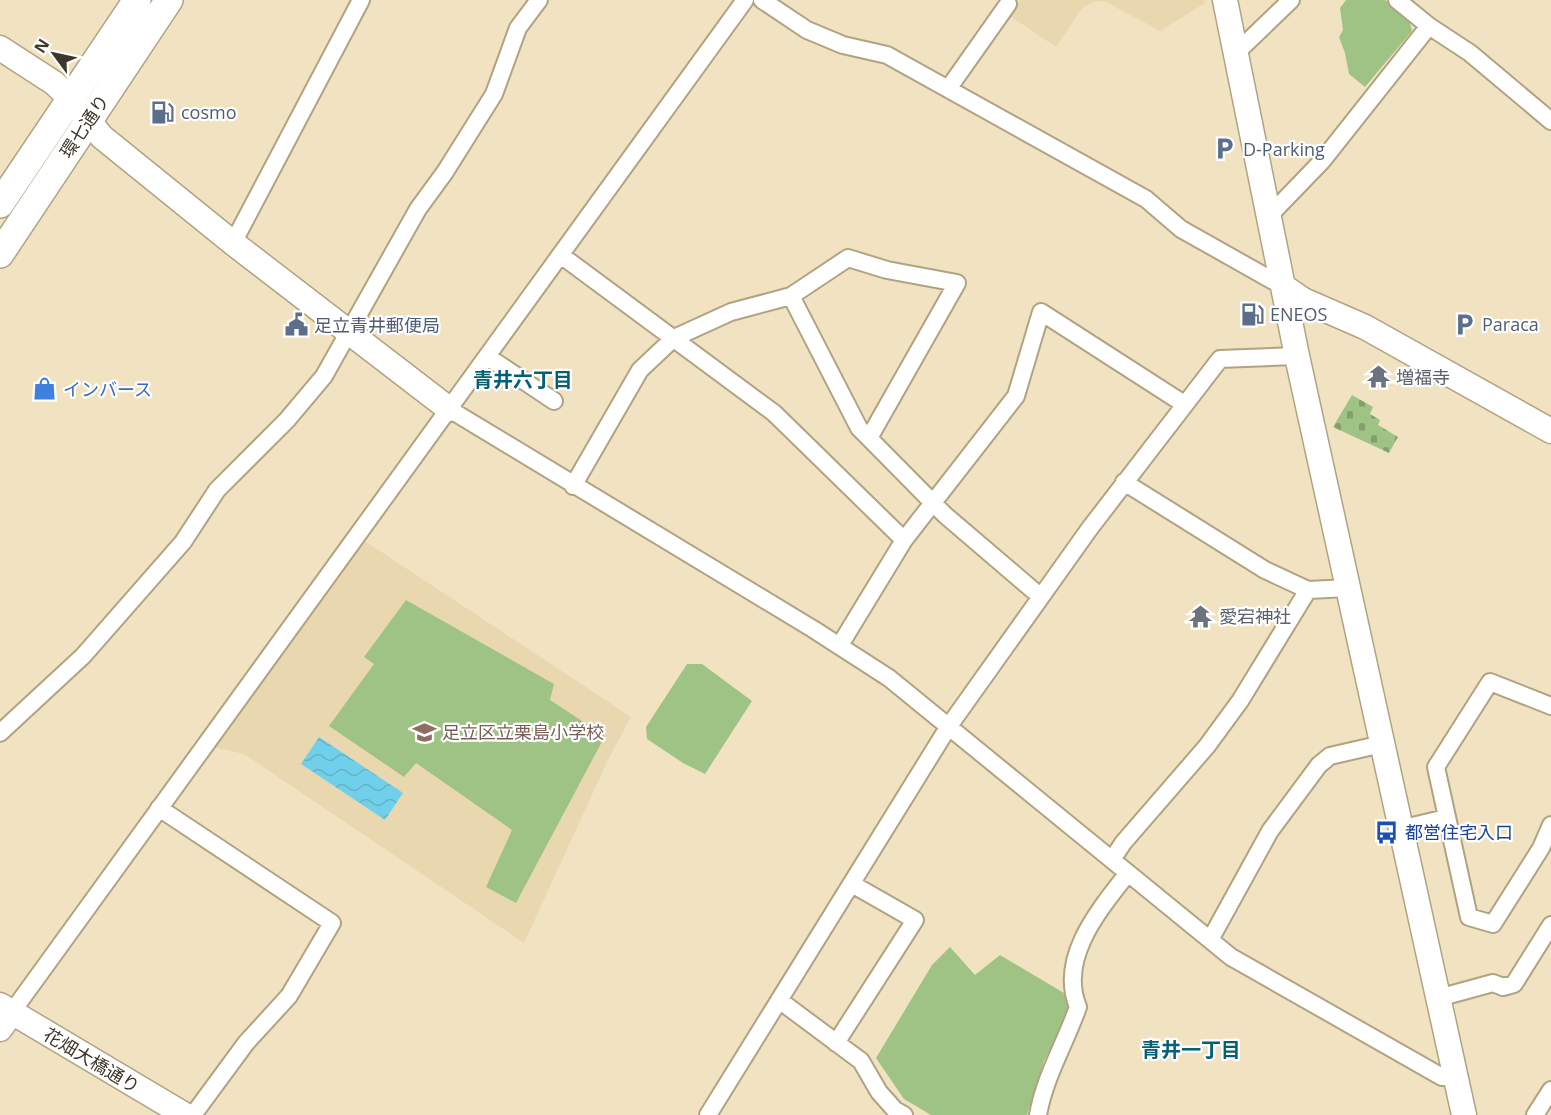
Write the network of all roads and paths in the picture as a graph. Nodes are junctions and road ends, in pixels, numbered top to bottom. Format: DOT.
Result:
graph roads {
  1 [pos="137,0"];
  2 [pos="169,0"];
  3 [pos="362,0"];
  4 [pos="539,0"];
  5 [pos="745,0"];
  6 [pos="762,0"];
  7 [pos="1225,0"];
  8 [pos="1291,0"];
  9 [pos="1397,0"];
  10 [pos="1008,4"];
  11 [pos="1429,26"];
  12 [pos="0,48"];
  13 [pos="1236,53"];
  14 [pos="948,89"];
  15 [pos="70,98"];
  16 [pos="87,121"];
  17 [pos="1551,121"];
  18 [pos="0,204"];
  19 [pos="1268,217"];
  20 [pos="234,243"];
  21 [pos="0,254"];
  22 [pos="561,256"];
  23 [pos="1284,287"];
  24 [pos="791,296"];
  25 [pos="350,333"];
  26 [pos="674,338"];
  27 [pos="1297,356"];
  28 [pos="488,357"];
  29 [pos="554,401"];
  30 [pos="1184,404"];
  31 [pos="448,409"];
  32 [pos="1551,431"];
  33 [pos="869,438"];
  34 [pos="1124,482"];
  35 [pos="573,486"];
  36 [pos="933,502"];
  37 [pos="904,540"];
  38 [pos="1348,588"];
  39 [pos="1308,590"];
  40 [pos="1041,597"];
  41 [pos="840,645"];
  42 [pos="1551,706"];
  43 [pos="949,726"];
  44 [pos="0,734"];
  45 [pos="1382,744"];
  46 [pos="159,808"];
  47 [pos="1446,818"];
  48 [pos="1551,825"];
  49 [pos="1400,829"];
  50 [pos="1112,860"];
  51 [pos="1128,873"];
  52 [pos="852,884"];
  53 [pos="1551,925"];
  54 [pos="1210,940"];
  55 [pos="1438,998"];
  56 [pos="779,1000"];
  57 [pos="4,1015"];
  58 [pos="836,1043"];
  59 [pos="1456,1077"];
  60 [pos="1551,1090"];
  61 [pos="898,1113"];
  62 [pos="185,1115"];
  63 [pos="193,1115"];
  64 [pos="708,1115"];
  65 [pos="1038,1115"];
  66 [pos="1464,1115"];
  67 [pos="1535,1115"];
  1 -- 15 [label="main road, 環七通り"];
  2 -- 16 [label="main road, 環七通り"];
  3 -- 20 [label="street"];
  4 -- 25 [label="street"];
  5 -- 22 [label="street"];
  6 -- 14 [label="street"];
  7 -- 13 [label="street"];
  8 -- 13 [label="street"];
  9 -- 11 [label="street"];
  10 -- 14 [label="street"];
  11 -- 17 [label="street"];
  11 -- 19 [label="street"];
  12 -- 15 [label="street"];
  13 -- 19 [label="street"];
  14 -- 23 [label="street"];
  15 -- 16 [label="street"];
  15 -- 18 [label="main road, 環七通り"];
  16 -- 20 [label="street"];
  16 -- 21 [label="main road, 環七通り"];
  19 -- 23 [label="street"];
  20 -- 25 [label="street"];
  22 -- 26 [label="street"];
  22 -- 28 [label="street"];
  23 -- 27 [label="street"];
  23 -- 32 [label="street"];
  24 -- 26 [label="street"];
  24 -- 33 [label="street"];
  24 -- 33 [label="street"];
  25 -- 31 [label="street"];
  25 -- 44 [label="street"];
  26 -- 35 [label="street"];
  26 -- 37 [label="street"];
  27 -- 30 [label="street"];
  27 -- 38 [label="street"];
  28 -- 29 [label="street"];
  28 -- 31 [label="street"];
  30 -- 34 [label="street"];
  30 -- 36 [label="street"];
  31 -- 35 [label="street"];
  31 -- 46 [label="street"];
  33 -- 36 [label="street"];
  34 -- 39 [label="street"];
  34 -- 40 [label="street"];
  35 -- 41 [label="street"];
  36 -- 37 [label="street"];
  36 -- 40 [label="street"];
  37 -- 41 [label="street"];
  38 -- 39 [label="street"];
  38 -- 45 [label="street"];
  39 -- 50 [label="street"];
  40 -- 43 [label="street"];
  41 -- 43 [label="street"];
  42 -- 47 [label="street"];
  43 -- 50 [label="street"];
  43 -- 52 [label="street"];
  45 -- 49 [label="street"];
  45 -- 54 [label="street"];
  46 -- 57 [label="street"];
  46 -- 63 [label="street"];
  47 -- 48 [label="street"];
  47 -- 49 [label="street"];
  49 -- 55 [label="street"];
  50 -- 51 [label="street"];
  51 -- 54 [label="street"];
  51 -- 65 [label="street"];
  52 -- 56 [label="street"];
  52 -- 58 [label="street"];
  53 -- 55 [label="street"];
  54 -- 59 [label="street"];
  55 -- 59 [label="street"];
  56 -- 58 [label="street"];
  56 -- 64 [label="street"];
  57 -- 62 [label="street, 花畑大橋通り"];
  58 -- 61 [label="street"];
  59 -- 66 [label="street"];
  60 -- 67 [label="street"];
}
